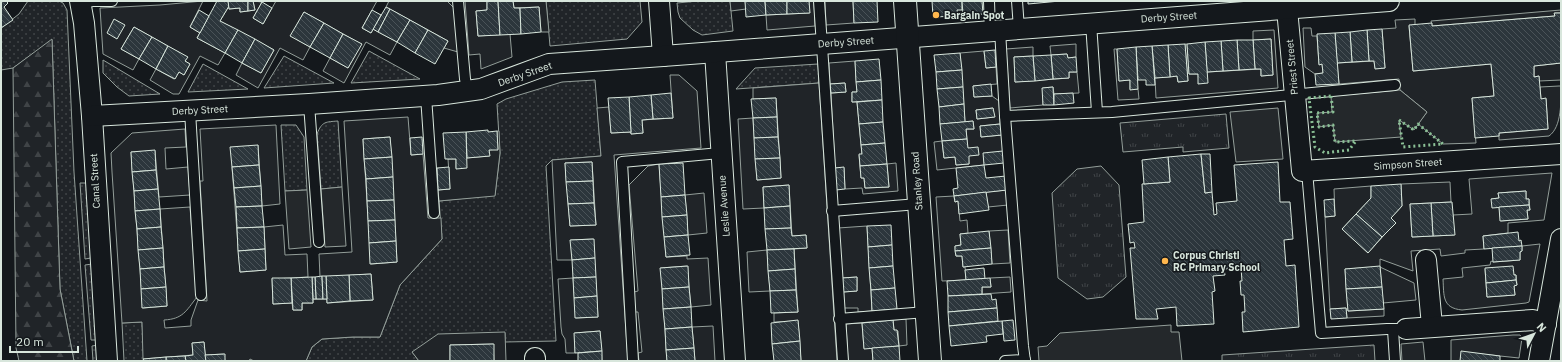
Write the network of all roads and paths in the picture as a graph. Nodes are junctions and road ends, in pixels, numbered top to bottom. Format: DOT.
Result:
graph roads {
  1 [pos="112,1"];
  2 [pos="458,1"];
  3 [pos="659,1"];
  4 [pos="819,1"];
  5 [pos="905,1"];
  6 [pos="989,1"];
  7 [pos="1017,1"];
  8 [pos="1389,1"];
  9 [pos="81,2"];
  10 [pos="1288,5"];
  11 [pos="1091,23"];
  12 [pos="1003,30"];
  13 [pos="907,37"];
  14 [pos="822,43"];
  15 [pos="715,52"];
  16 [pos="662,56"];
  17 [pos="1395,85"];
  18 [pos="468,92"];
  19 [pos="1295,95"];
  20 [pos="426,96"];
  21 [pos="309,104"];
  22 [pos="190,111"];
  23 [pos="1097,112"];
  24 [pos="92,116"];
  25 [pos="1005,116"];
  26 [pos="720,153"];
  27 [pos="1561,154"];
  28 [pos="1307,171"];
  29 [pos="918,204"];
  30 [pos="832,211"];
  31 [pos="434,213"];
  32 [pos="1561,239"];
  33 [pos="319,242"];
  34 [pos="1426,260"];
  35 [pos="201,295"];
  36 [pos="926,312"];
  37 [pos="839,319"];
  38 [pos="1546,324"];
  39 [pos="1432,326"];
  40 [pos="1399,330"];
  41 [pos="1025,360"];
  42 [pos="107,361"];
  43 [pos="633,361"];
  44 [pos="735,361"];
  45 [pos="843,361"];
  46 [pos="930,361"];
  47 [pos="1005,361"];
  48 [pos="1395,361"];
  49 [pos="1539,361"];
  1 -- 9 [label="lane"];
  2 -- 18 [label="lane"];
  3 -- 16 [label="street"];
  4 -- 14 [label="lane"];
  5 -- 13 [label="street, Stanley Road"];
  6 -- 12 [label="lane"];
  7 -- 12 [label="lane"];
  8 -- 10 [label="street, Derby Street"];
  9 -- 24 [label="street, Canal Street"];
  10 -- 11 [label="street, Derby Street"];
  10 -- 19 [label="street, Priest Street"];
  11 -- 12 [label="street, Derby Street"];
  11 -- 23 [label="lane"];
  12 -- 13 [label="street, Derby Street"];
  12 -- 25 [label="lane"];
  13 -- 14 [label="street, Derby Street"];
  13 -- 29 [label="street, Stanley Road"];
  14 -- 15 [label="street, Derby Street"];
  14 -- 30 [label="lane"];
  15 -- 16 [label="street, Derby Street"];
  15 -- 26 [label="street, Leslie Avenue"];
  16 -- 18 [label="street, Derby Street"];
  17 -- 19 [label="lane"];
  18 -- 20 [label="street, Derby Street"];
  19 -- 23 [label="lane"];
  19 -- 28 [label="street, Priest Street"];
  20 -- 21 [label="street, Derby Street"];
  20 -- 31 [label="lane"];
  21 -- 22 [label="street, Derby Street"];
  21 -- 33 [label="lane"];
  22 -- 24 [label="street, Derby Street"];
  22 -- 35 [label="lane"];
  23 -- 25 [label="lane"];
  24 -- 42 [label="street, Canal Street"];
  25 -- 41 [label="lane"];
  26 -- 43 [label="lane"];
  26 -- 44 [label="street, Leslie Avenue"];
  27 -- 28 [label="street, Simpson Street"];
  28 -- 40 [label="lane"];
  29 -- 30 [label="lane"];
  29 -- 36 [label="street, Stanley Road"];
  30 -- 37 [label="lane"];
  32 -- 38 [label="street"];
  34 -- 39 [label="street"];
  36 -- 37 [label="lane"];
  36 -- 46 [label="street, Stanley Road"];
  37 -- 45 [label="lane"];
  38 -- 39 [label="street"];
  38 -- 49 [label="street"];
  39 -- 40 [label="street"];
  40 -- 48 [label="lane"];
  41 -- 47 [label="lane"];
}
